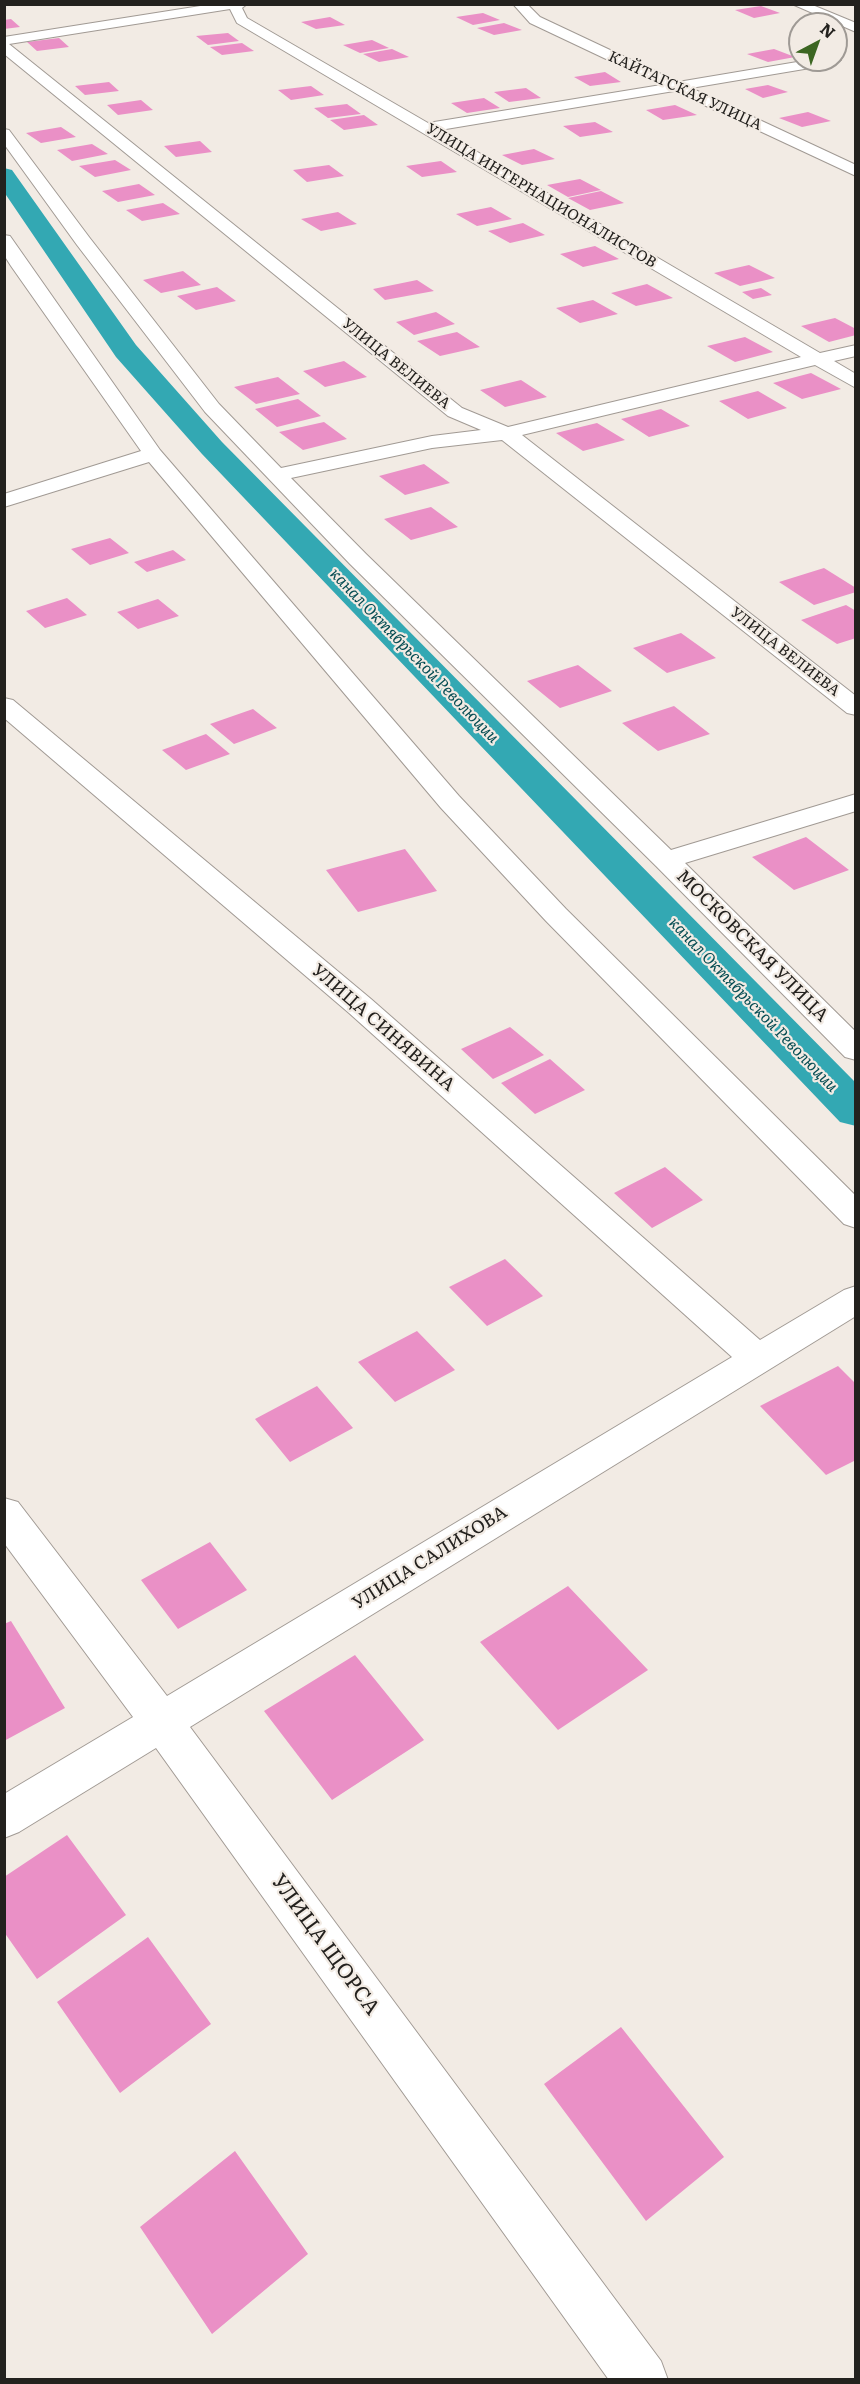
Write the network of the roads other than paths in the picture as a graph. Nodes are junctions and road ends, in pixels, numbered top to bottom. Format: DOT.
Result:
graph roads {
  1 [pos="241,4"];
  2 [pos="519,4"];
  3 [pos="798,4"];
  4 [pos="235,5"];
  5 [pos="855,28"];
  6 [pos="4,41"];
  7 [pos="4,47"];
  8 [pos="788,68"];
  9 [pos="674,87"];
  10 [pos="426,128"];
  11 [pos="4,133"];
  12 [pos="855,171"];
  13 [pos="4,240"];
  14 [pos="12,267"];
  15 [pos="855,350"];
  16 [pos="814,359"];
  17 [pos="855,382"];
  18 [pos="506,433"];
  19 [pos="153,454"];
  20 [pos="276,475"];
  21 [pos="4,501"];
  22 [pos="4,705"];
  23 [pos="855,708"];
  24 [pos="855,802"];
  25 [pos="666,860"];
  26 [pos="855,1050"];
  27 [pos="855,1216"];
  28 [pos="855,1299"];
  29 [pos="756,1358"];
  30 [pos="4,1514"];
  31 [pos="162,1722"];
  32 [pos="4,1818"];
  33 [pos="642,2379"];
  1 -- 4 [label="street"];
  2 -- 9 [label="street, КАЙТАГСКАЯ УЛИЦА"];
  3 -- 5 [label="street"];
  4 -- 6 [label="street"];
  4 -- 10 [label="street, УЛИЦА ИНТЕРНАЦИОНАЛИСТОВ"];
  7 -- 18 [label="street, УЛИЦА ВЕЛИЕВА"];
  8 -- 9 [label="street"];
  9 -- 10 [label="street"];
  9 -- 12 [label="street, КАЙТАГСКАЯ УЛИЦА"];
  10 -- 16 [label="street, УЛИЦА ИНТЕРНАЦИОНАЛИСТОВ"];
  11 -- 20 [label="street"];
  13 -- 14 [label="street"];
  14 -- 19 [label="street"];
  15 -- 16 [label="street"];
  16 -- 17 [label="street, УЛИЦА ИНТЕРНАЦИОНАЛИСТОВ"];
  16 -- 18 [label="street"];
  18 -- 20 [label="street"];
  18 -- 23 [label="street, УЛИЦА ВЕЛИЕВА"];
  19 -- 21 [label="street"];
  19 -- 27 [label="street"];
  20 -- 25 [label="street"];
  22 -- 29 [label="street, УЛИЦА СИНЯВИНА"];
  24 -- 25 [label="street, МОСКОВСКАЯ УЛИЦА"];
  25 -- 26 [label="street, МОСКОВСКАЯ УЛИЦА"];
  28 -- 29 [label="street, УЛИЦА САЛИХОВА"];
  29 -- 31 [label="street, УЛИЦА САЛИХОВА"];
  30 -- 31 [label="street, УЛИЦА ЩОРСА"];
  31 -- 32 [label="street, УЛИЦА САЛИХОВА"];
  31 -- 33 [label="street, УЛИЦА ЩОРСА"];
}
